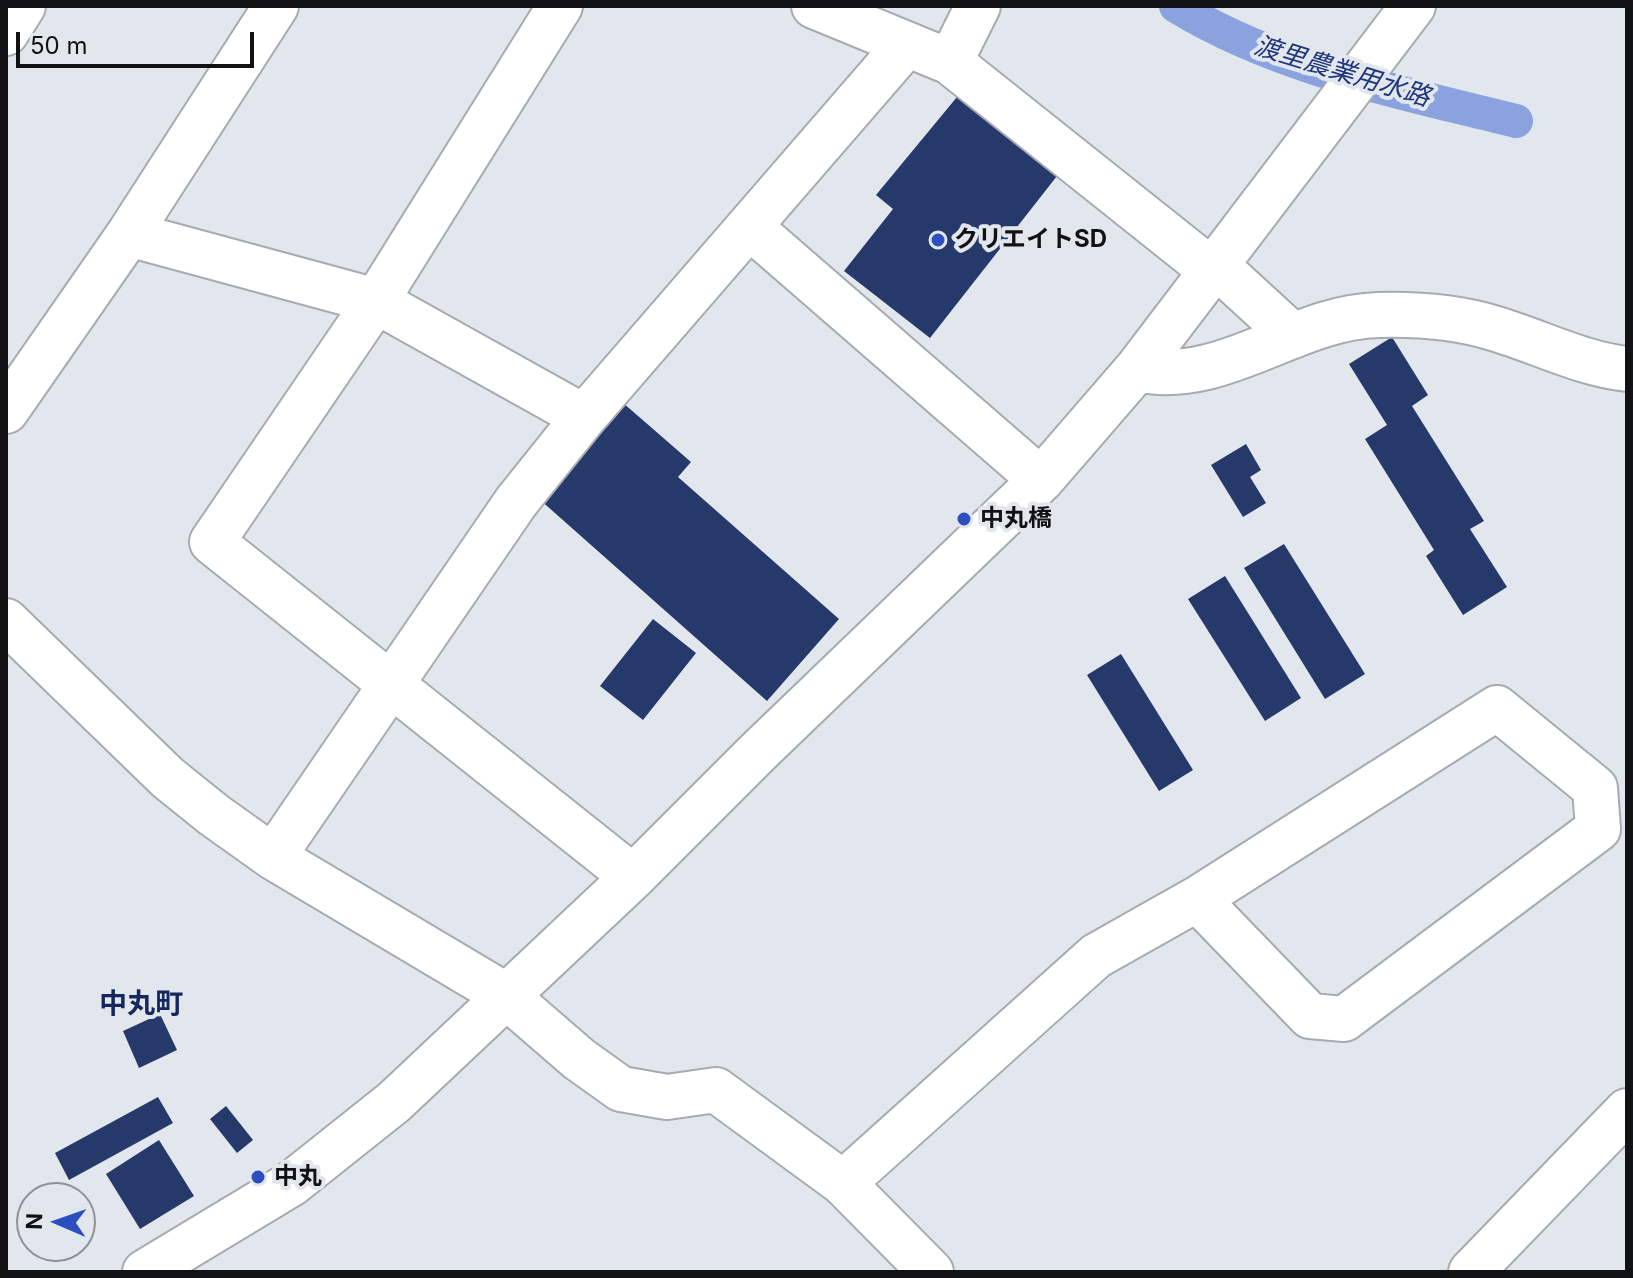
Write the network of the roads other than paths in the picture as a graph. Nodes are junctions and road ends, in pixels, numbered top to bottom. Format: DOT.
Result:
graph roads {
  1 [pos="23,6"];
  2 [pos="276,6"];
  3 [pos="560,6"];
  4 [pos="814,6"];
  5 [pos="978,6"];
  6 [pos="1413,6"];
  7 [pos="6,33"];
  8 [pos="906,45"];
  9 [pos="950,62"];
  10 [pos="751,228"];
  11 [pos="129,234"];
  12 [pos="1211,270"];
  13 [pos="376,301"];
  14 [pos="1293,336"];
  15 [pos="1137,369"];
  16 [pos="1620,377"];
  17 [pos="6,411"];
  18 [pos="584,417"];
  19 [pos="1041,480"];
  20 [pos="6,621"];
  21 [pos="392,683"];
  22 [pos="273,857"];
  23 [pos="633,877"];
  24 [pos="1197,899"];
  25 [pos="505,995"];
  26 [pos="1627,1111"];
  27 [pos="843,1183"];
  28 [pos="145,1272"];
  29 [pos="931,1272"];
  30 [pos="1471,1272"];
  1 -- 7 [label="street"];
  2 -- 11 [label="street"];
  3 -- 13 [label="street"];
  4 -- 8 [label="street"];
  5 -- 9 [label="street"];
  6 -- 12 [label="street"];
  8 -- 9 [label="street"];
  8 -- 10 [label="street"];
  9 -- 12 [label="street"];
  10 -- 18 [label="street"];
  10 -- 19 [label="street"];
  11 -- 13 [label="street"];
  11 -- 17 [label="street"];
  12 -- 14 [label="street"];
  12 -- 15 [label="street"];
  13 -- 18 [label="street"];
  13 -- 21 [label="street"];
  14 -- 15 [label="street"];
  14 -- 16 [label="street"];
  15 -- 19 [label="street"];
  18 -- 21 [label="street"];
  19 -- 23 [label="street"];
  20 -- 22 [label="street"];
  21 -- 22 [label="street"];
  21 -- 23 [label="street"];
  22 -- 25 [label="street"];
  23 -- 25 [label="street"];
  24 -- 24 [label="street"];
  24 -- 27 [label="street"];
  25 -- 27 [label="street"];
  25 -- 28 [label="street"];
  26 -- 30 [label="street"];
  27 -- 29 [label="street"];
}
